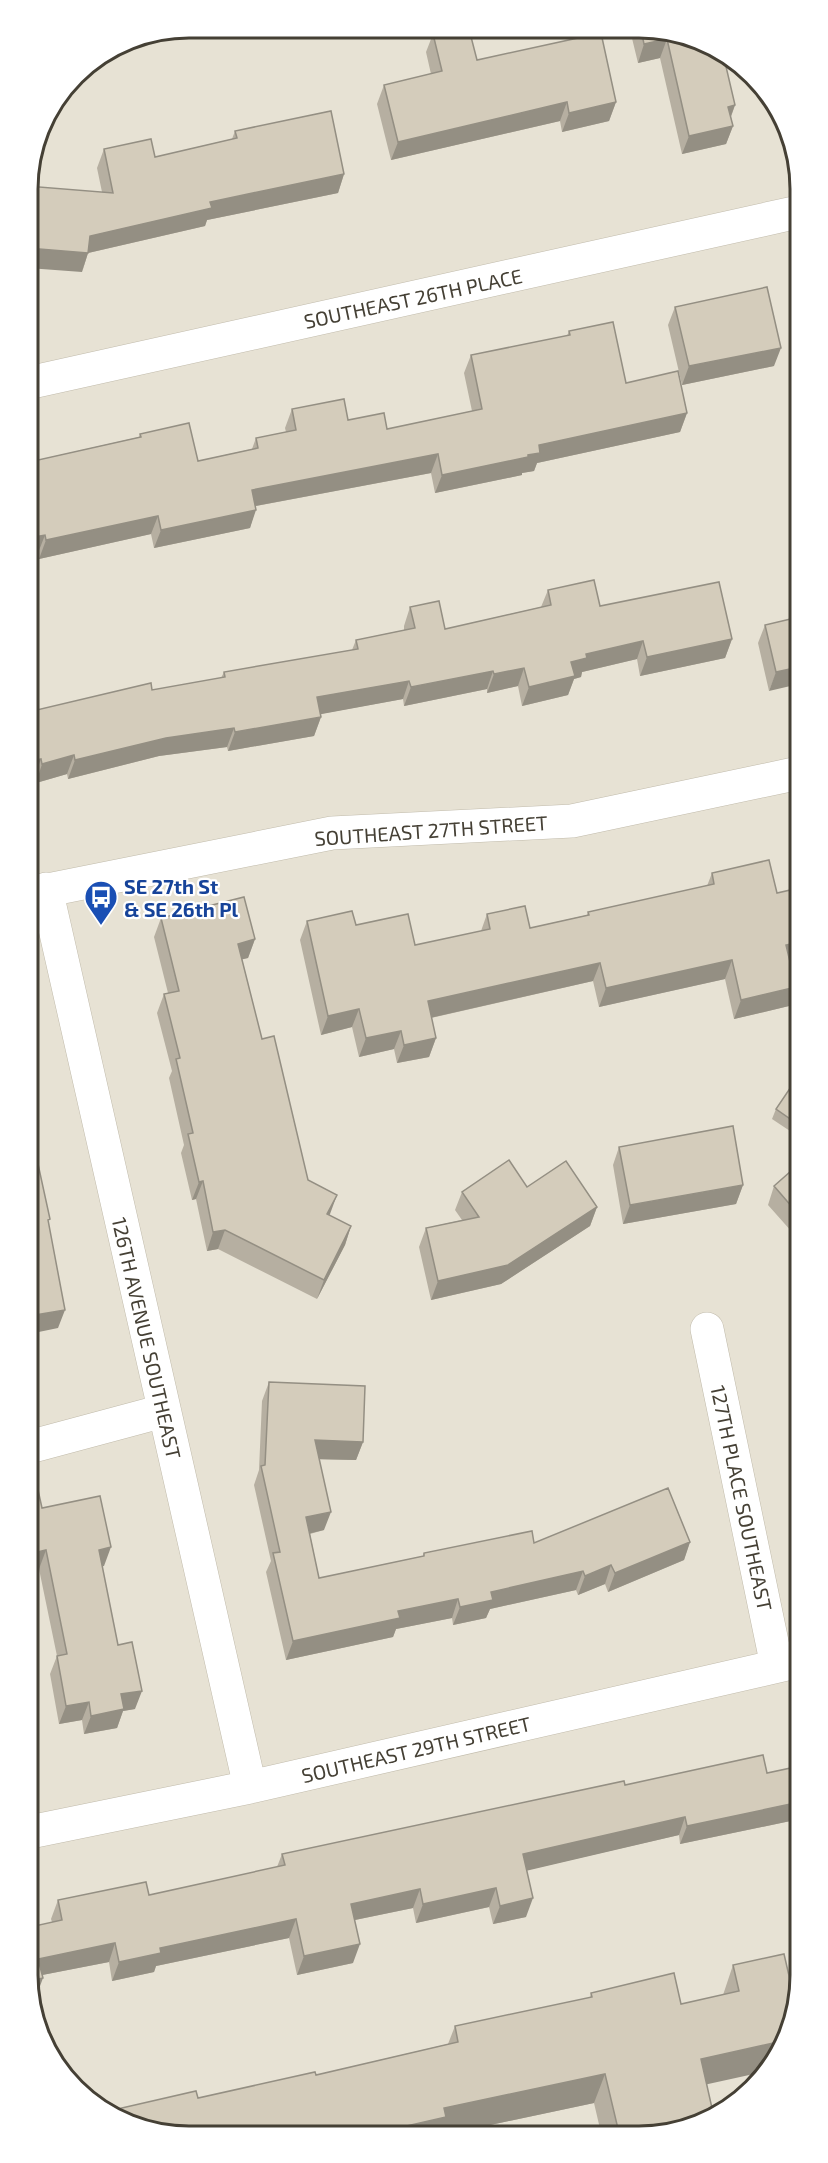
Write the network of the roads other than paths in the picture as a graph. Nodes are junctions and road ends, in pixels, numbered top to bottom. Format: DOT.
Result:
graph roads {
  1 [pos="790,215"];
  2 [pos="38,381"];
  3 [pos="790,775"];
  4 [pos="38,892"];
  5 [pos="38,896"];
  6 [pos="707,1329"];
  7 [pos="163,1411"];
  8 [pos="38,1445"];
  9 [pos="789,1664"];
  10 [pos="250,1787"];
  11 [pos="38,1830"];
  1 -- 2 [label="street, SOUTHEAST 26TH PLACE"];
  3 -- 4 [label="street, SOUTHEAST 27TH STREET"];
  5 -- 7 [label="street, 126TH AVENUE SOUTHEAST"];
  6 -- 9 [label="street, 127TH PLACE SOUTHEAST"];
  7 -- 8 [label="street"];
  7 -- 10 [label="street, 126TH AVENUE SOUTHEAST"];
  9 -- 10 [label="street, SOUTHEAST 29TH STREET"];
  10 -- 11 [label="street, SOUTHEAST 29TH STREET"];
}
